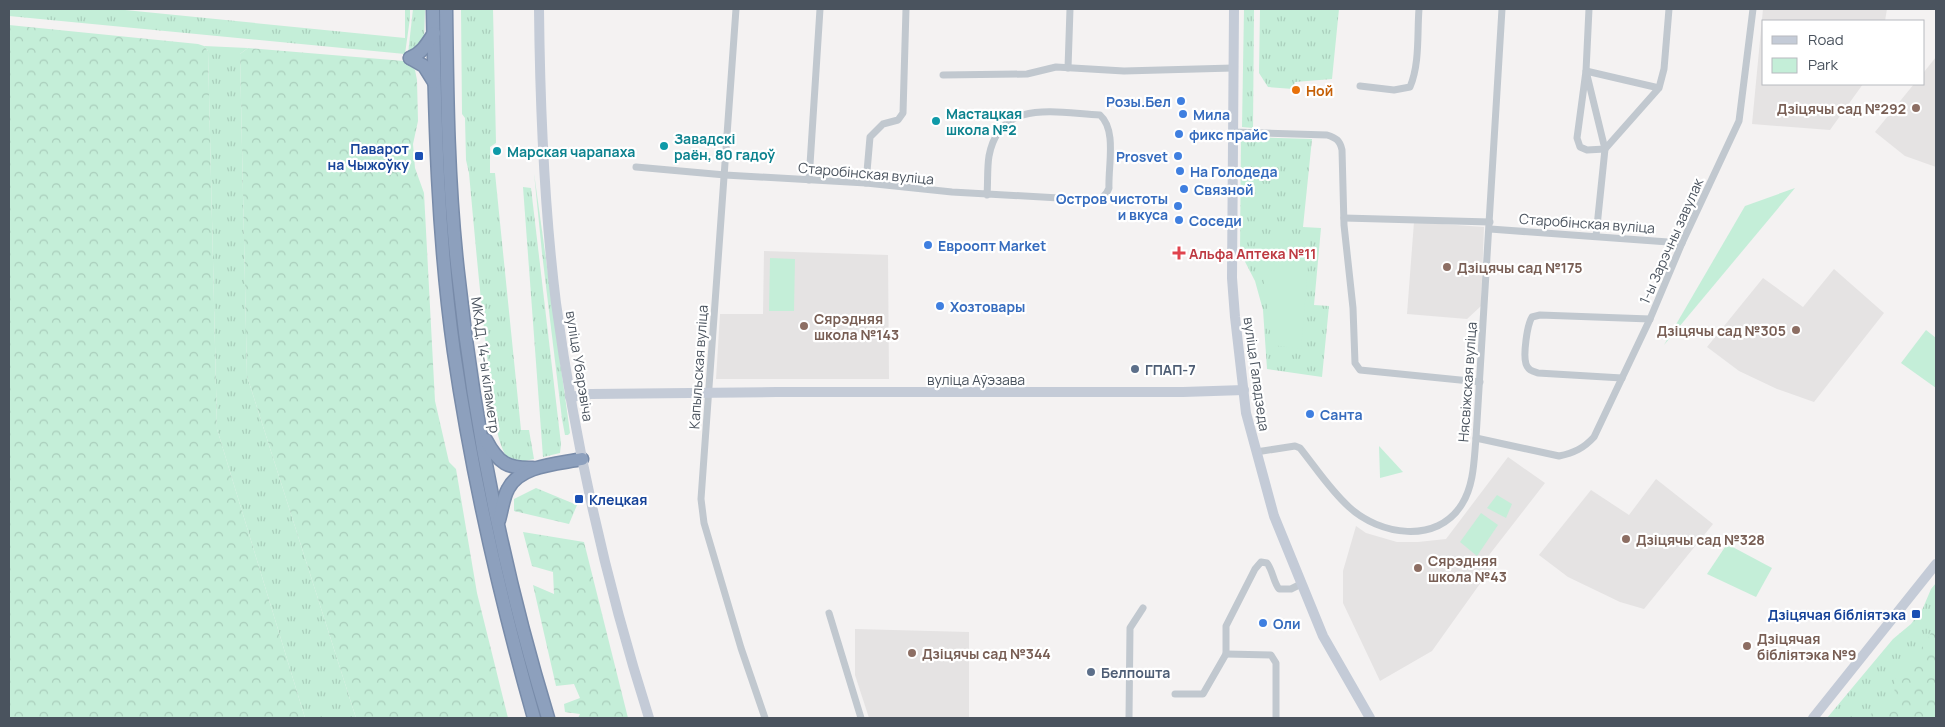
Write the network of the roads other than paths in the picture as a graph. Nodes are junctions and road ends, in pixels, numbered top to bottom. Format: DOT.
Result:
graph roads {
  1 [pos="433,9"];
  2 [pos="446,9"];
  3 [pos="539,9"];
  4 [pos="736,9"];
  5 [pos="820,9"];
  6 [pos="906,9"];
  7 [pos="1070,9"];
  8 [pos="1234,9"];
  9 [pos="1419,9"];
  10 [pos="1502,9"];
  11 [pos="1589,9"];
  12 [pos="1669,9"];
  13 [pos="1753,9"];
  14 [pos="434,33"];
  15 [pos="1068,68"];
  16 [pos="1233,68"];
  17 [pos="1586,71"];
  18 [pos="943,76"];
  19 [pos="435,84"];
  20 [pos="1360,86"];
  21 [pos="1659,88"];
  22 [pos="1232,132"];
  23 [pos="1605,149"];
  24 [pos="636,167"];
  25 [pos="725,175"];
  26 [pos="809,180"];
  27 [pos="866,183"];
  28 [pos="988,195"];
  29 [pos="1344,218"];
  30 [pos="1490,225"];
  31 [pos="1596,236"];
  32 [pos="1682,244"];
  33 [pos="1650,319"];
  34 [pos="1622,378"];
  35 [pos="1480,382"];
  36 [pos="1244,390"];
  37 [pos="708,393"];
  38 [pos="570,397"];
  39 [pos="481,432"];
  40 [pos="1476,438"];
  41 [pos="1256,452"];
  42 [pos="582,459"];
  43 [pos="538,468"];
  44 [pos="498,525"];
  45 [pos="1936,564"];
  46 [pos="1301,584"];
  47 [pos="1143,608"];
  48 [pos="829,613"];
  49 [pos="1226,654"];
  50 [pos="1174,694"];
  51 [pos="534,718"];
  52 [pos="548,718"];
  53 [pos="649,718"];
  54 [pos="765,718"];
  55 [pos="861,718"];
  56 [pos="1129,718"];
  57 [pos="1276,718"];
  58 [pos="1370,718"];
  59 [pos="1813,718"];
  1 -- 14 [label="highway"];
  2 -- 39 [label="highway, МКАД, 14-ы кіламетр"];
  3 -- 38 [label="main road, вуліца Убарэвіча"];
  4 -- 25 [label="street, Капыльская вуліца"];
  5 -- 26 [label="street"];
  6 -- 27 [label="street"];
  7 -- 15 [label="street"];
  8 -- 16 [label="main road, вуліца Галадзеда"];
  9 -- 20 [label="street"];
  10 -- 30 [label="street, Нясвіжская вуліца"];
  11 -- 17 [label="street"];
  12 -- 21 [label="street"];
  13 -- 32 [label="street, 1-ы Зарэчны завулак"];
  14 -- 19 [label="highway, МКАД, 14-ы кіламетр"];
  14 -- 19 [label="highway"];
  15 -- 16 [label="street"];
  15 -- 18 [label="street"];
  16 -- 22 [label="main road, вуліца Галадзеда"];
  17 -- 21 [label="street"];
  17 -- 23 [label="street"];
  17 -- 23 [label="street"];
  19 -- 51 [label="highway, МКАД, 14-ы кіламетр"];
  21 -- 23 [label="street"];
  22 -- 29 [label="street"];
  22 -- 36 [label="main road, вуліца Галадзеда"];
  23 -- 31 [label="street"];
  24 -- 25 [label="street, Старобінская вуліца"];
  25 -- 26 [label="street, Старобінская вуліца"];
  25 -- 37 [label="street, Капыльская вуліца"];
  26 -- 27 [label="street, Старобінская вуліца"];
  27 -- 28 [label="street, Старобінская вуліца"];
  28 -- 28 [label="street, Старобінская вуліца"];
  29 -- 30 [label="street, Старобінская вуліца"];
  29 -- 35 [label="street"];
  30 -- 31 [label="street, Старобінская вуліца"];
  30 -- 35 [label="street, Нясвіжская вуліца"];
  31 -- 32 [label="street, Старобінская вуліца"];
  32 -- 33 [label="street, 1-ы Зарэчны завулак"];
  33 -- 34 [label="street, 1-ы Зарэчны завулак"];
  33 -- 34 [label="street"];
  34 -- 40 [label="street, 1-ы Зарэчны завулак"];
  35 -- 40 [label="street, Нясвіжская вуліца"];
  36 -- 37 [label="main road, вуліца Аўэзава"];
  36 -- 41 [label="main road, вуліца Галадзеда"];
  37 -- 38 [label="main road, вуліца Аўэзава"];
  37 -- 54 [label="street, Капыльская вуліца"];
  38 -- 42 [label="main road, вуліца Убарэвіча"];
  39 -- 43 [label="highway"];
  39 -- 44 [label="highway, МКАД, 14-ы кіламетр"];
  40 -- 41 [label="street, Нясвіжская вуліца"];
  41 -- 46 [label="main road, вуліца Галадзеда"];
  42 -- 43 [label="highway"];
  42 -- 53 [label="main road, вуліца Убарэвіча"];
  43 -- 44 [label="highway"];
  44 -- 52 [label="highway, МКАД, 14-ы кіламетр"];
  45 -- 59 [label="main road"];
  46 -- 49 [label="street"];
  46 -- 58 [label="main road, вуліца Галадзеда"];
  47 -- 56 [label="street"];
  48 -- 55 [label="street"];
  49 -- 50 [label="street"];
  49 -- 57 [label="street"];
}
